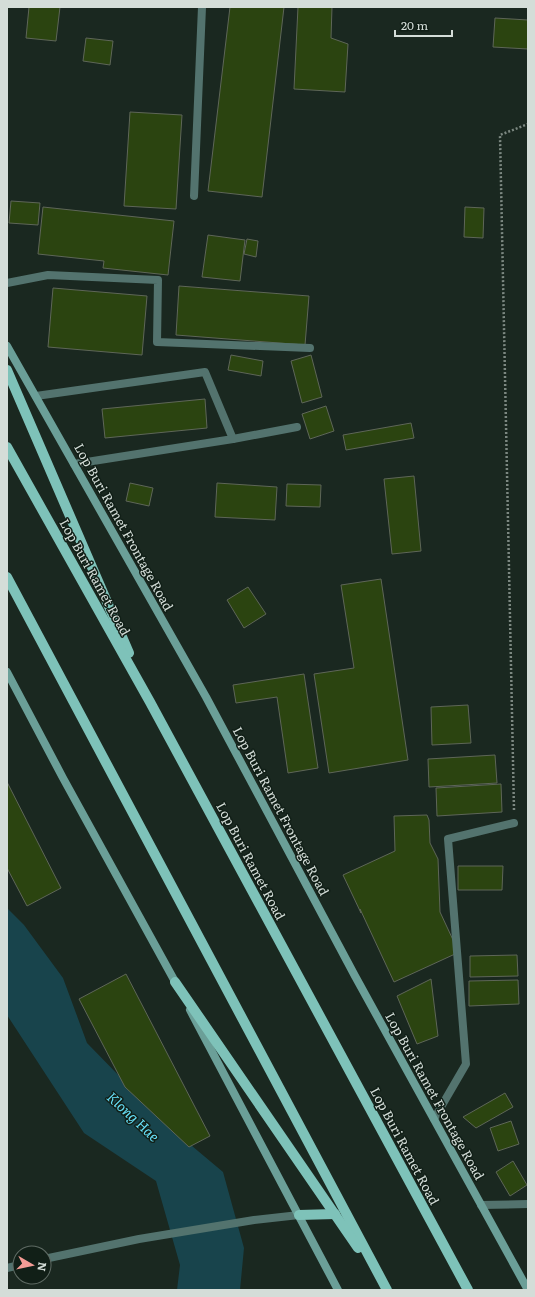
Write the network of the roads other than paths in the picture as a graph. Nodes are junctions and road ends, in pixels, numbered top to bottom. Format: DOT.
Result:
graph roads {
  1 [pos="202,7"];
  2 [pos="194,196"];
  3 [pos="7,283"];
  4 [pos="7,346"];
  5 [pos="310,348"];
  6 [pos="7,370"];
  7 [pos="36,396"];
  8 [pos="297,427"];
  9 [pos="233,439"];
  10 [pos="7,447"];
  11 [pos="74,464"];
  12 [pos="7,577"];
  13 [pos="7,672"];
  14 [pos="150,702"];
  15 [pos="514,823"];
  16 [pos="174,982"];
  17 [pos="434,1119"];
  18 [pos="528,1204"];
  19 [pos="481,1205"];
  20 [pos="334,1214"];
  21 [pos="299,1215"];
  22 [pos="52,1257"];
  23 [pos="386,1289"];
  24 [pos="338,1290"];
  25 [pos="468,1290"];
  26 [pos="528,1290"];
  1 -- 2 [label="street"];
  3 -- 5 [label="street"];
  4 -- 7 [label="main road, Lop Buri Ramet Frontage Road"];
  6 -- 14 [label="main road"];
  7 -- 9 [label="street"];
  7 -- 11 [label="main road, Lop Buri Ramet Frontage Road"];
  8 -- 9 [label="street"];
  9 -- 11 [label="street"];
  10 -- 14 [label="main road, Lop Buri Ramet Road"];
  11 -- 17 [label="main road, Lop Buri Ramet Frontage Road"];
  12 -- 23 [label="main road"];
  13 -- 16 [label="main road"];
  14 -- 25 [label="main road, Lop Buri Ramet Road"];
  15 -- 17 [label="street"];
  16 -- 20 [label="main road"];
  16 -- 21 [label="main road"];
  17 -- 19 [label="main road, Lop Buri Ramet Frontage Road"];
  18 -- 19 [label="street"];
  19 -- 26 [label="main road, Lop Buri Ramet Frontage Road"];
  20 -- 21 [label="main road"];
  20 -- 23 [label="main road"];
  21 -- 22 [label="street"];
  21 -- 24 [label="main road"];
}
